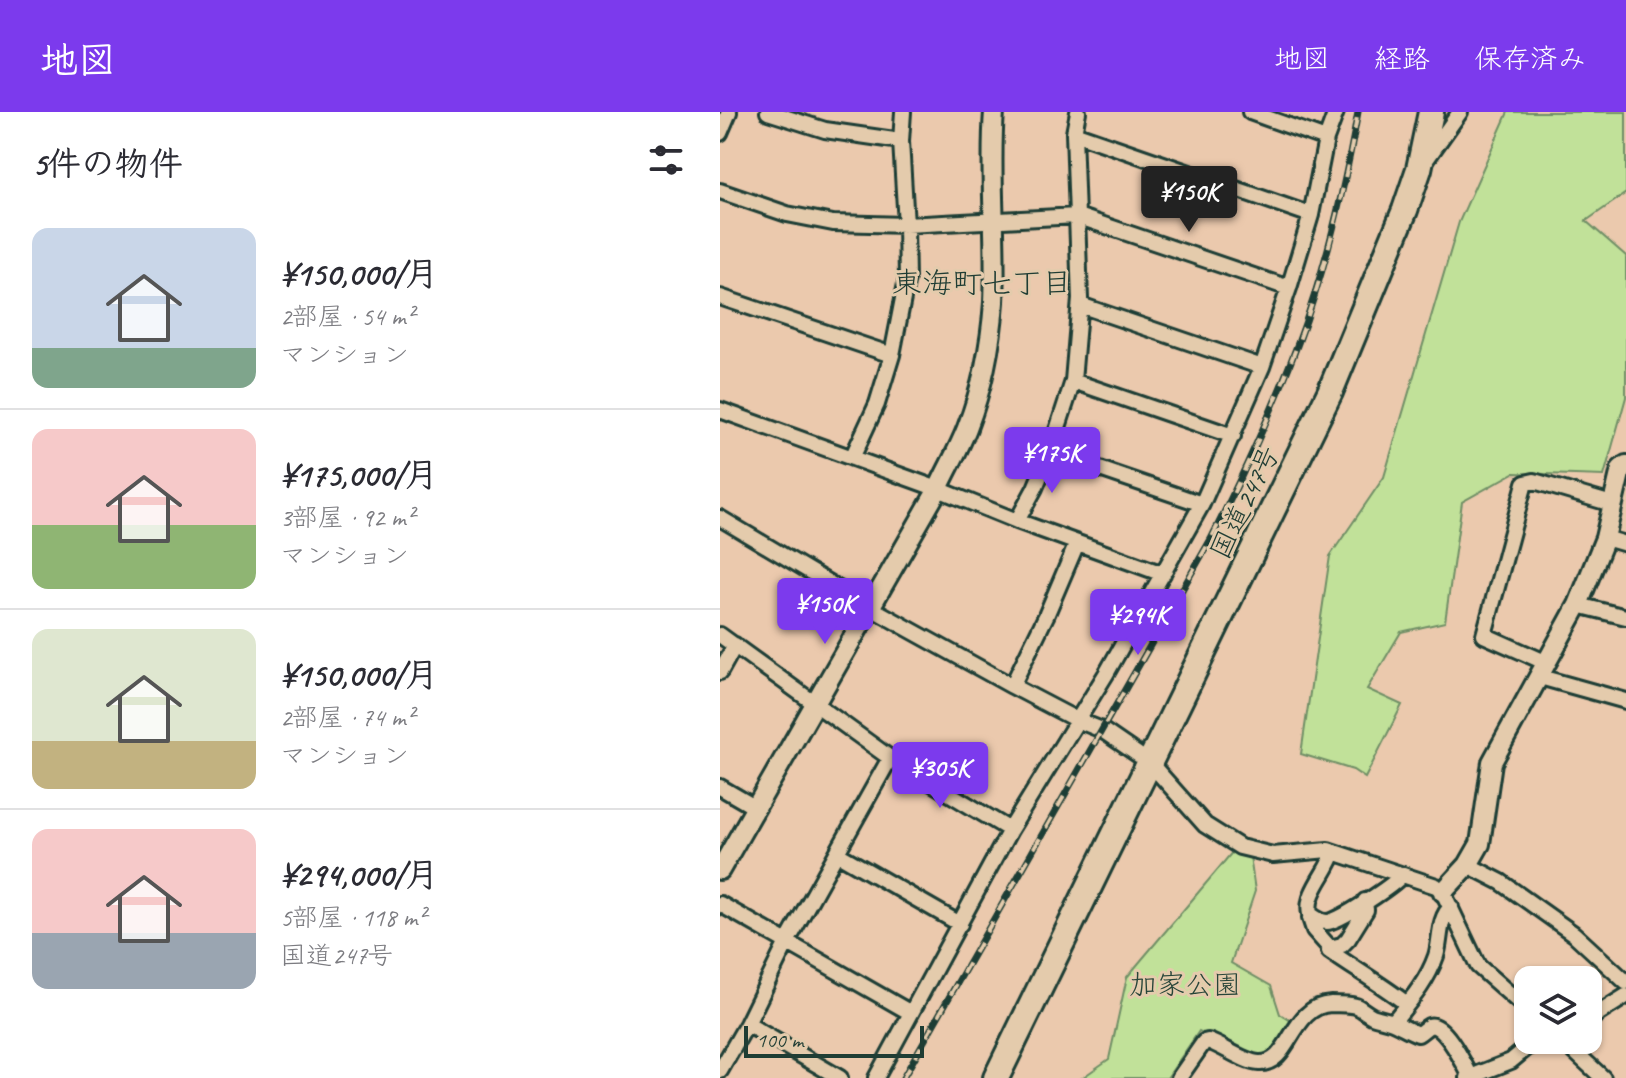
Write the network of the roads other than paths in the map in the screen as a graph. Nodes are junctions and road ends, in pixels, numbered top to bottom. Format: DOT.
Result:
graph roads {
  1 [pos="729,112"];
  2 [pos="768,112"];
  3 [pos="903,112"];
  4 [pos="994,112"];
  5 [pos="1078,112"];
  6 [pos="1250,112"];
  7 [pos="1336,112"];
  8 [pos="1431,112"];
  9 [pos="1460,112"];
  10 [pos="720,133"];
  11 [pos="1074,133"];
  12 [pos="1326,139"];
  13 [pos="901,141"];
  14 [pos="1419,169"];
  15 [pos="720,191"];
  16 [pos="1311,215"];
  17 [pos="1077,216"];
  18 [pos="995,220"];
  19 [pos="906,225"];
  20 [pos="1289,288"];
  21 [pos="720,297"];
  22 [pos="1080,305"];
  23 [pos="892,355"];
  24 [pos="1262,367"];
  25 [pos="1073,381"];
  26 [pos="720,410"];
  27 [pos="1233,436"];
  28 [pos="1050,452"];
  29 [pos="852,458"];
  30 [pos="1626,465"];
  31 [pos="938,489"];
  32 [pos="1202,504"];
  33 [pos="1612,504"];
  34 [pos="720,518"];
  35 [pos="1017,521"];
  36 [pos="1605,538"];
  37 [pos="1077,543"];
  38 [pos="1626,544"];
  39 [pos="1163,574"];
  40 [pos="1578,605"];
  41 [pos="871,608"];
  42 [pos="1626,617"];
  43 [pos="720,635"];
  44 [pos="735,645"];
  45 [pos="1543,670"];
  46 [pos="720,672"];
  47 [pos="1012,686"];
  48 [pos="1626,701"];
  49 [pos="816,704"];
  50 [pos="1077,720"];
  51 [pos="890,758"];
  52 [pos="1150,763"];
  53 [pos="720,787"];
  54 [pos="756,808"];
  55 [pos="1010,830"];
  56 [pos="1334,852"];
  57 [pos="838,854"];
  58 [pos="1468,865"];
  59 [pos="720,870"];
  60 [pos="1402,875"];
  61 [pos="1447,900"];
  62 [pos="1365,901"];
  63 [pos="720,904"];
  64 [pos="1311,915"];
  65 [pos="960,924"];
  66 [pos="787,942"];
  67 [pos="1312,949"];
  68 [pos="1330,949"];
  69 [pos="1626,982"];
  70 [pos="1626,996"];
  71 [pos="1514,998"];
  72 [pos="1407,1004"];
  73 [pos="1602,1011"];
  74 [pos="911,1013"];
  75 [pos="1393,1022"];
  76 [pos="747,1024"];
  77 [pos="1519,1054"];
  78 [pos="1577,1054"];
  79 [pos="720,1071"];
  80 [pos="1469,1077"];
  81 [pos="840,1078"];
  82 [pos="876,1078"];
  83 [pos="996,1078"];
  84 [pos="1179,1078"];
  85 [pos="1603,1078"];
  1 -- 10 [label="street"];
  2 -- 13 [label="street"];
  3 -- 13 [label="street"];
  4 -- 18 [label="street"];
  5 -- 11 [label="street"];
  6 -- 12 [label="street"];
  7 -- 12 [label="street"];
  8 -- 14 [label="highway, 国道247号"];
  9 -- 14 [label="street"];
  11 -- 16 [label="street"];
  11 -- 17 [label="street"];
  12 -- 16 [label="street"];
  13 -- 19 [label="street"];
  14 -- 52 [label="highway, 国道247号"];
  15 -- 19 [label="street"];
  16 -- 20 [label="street"];
  17 -- 18 [label="street"];
  17 -- 20 [label="street"];
  17 -- 22 [label="street"];
  18 -- 19 [label="street"];
  18 -- 31 [label="street"];
  19 -- 23 [label="street"];
  20 -- 24 [label="street"];
  21 -- 23 [label="street"];
  22 -- 24 [label="street"];
  22 -- 25 [label="street"];
  23 -- 29 [label="street"];
  24 -- 27 [label="street"];
  25 -- 27 [label="street"];
  25 -- 28 [label="street"];
  26 -- 29 [label="street"];
  27 -- 32 [label="street"];
  28 -- 32 [label="street"];
  28 -- 35 [label="street"];
  29 -- 31 [label="street"];
  30 -- 33 [label="street"];
  31 -- 35 [label="street"];
  31 -- 41 [label="street"];
  32 -- 39 [label="street"];
  33 -- 36 [label="street"];
  33 -- 45 [label="street"];
  34 -- 41 [label="street"];
  35 -- 37 [label="street"];
  36 -- 38 [label="street"];
  36 -- 40 [label="street"];
  37 -- 39 [label="street"];
  37 -- 47 [label="street"];
  39 -- 50 [label="street"];
  40 -- 42 [label="street"];
  40 -- 45 [label="street"];
  41 -- 47 [label="street"];
  41 -- 49 [label="street"];
  43 -- 44 [label="street"];
  44 -- 46 [label="street"];
  44 -- 49 [label="street"];
  45 -- 48 [label="street"];
  45 -- 58 [label="street"];
  47 -- 50 [label="street"];
  49 -- 51 [label="street"];
  49 -- 54 [label="street"];
  50 -- 52 [label="street"];
  50 -- 55 [label="street"];
  51 -- 55 [label="street"];
  51 -- 57 [label="street"];
  52 -- 56 [label="street"];
  52 -- 83 [label="highway, 国道247号"];
  53 -- 54 [label="street"];
  54 -- 59 [label="street"];
  55 -- 65 [label="street"];
  56 -- 60 [label="street"];
  56 -- 64 [label="street"];
  57 -- 65 [label="street"];
  57 -- 66 [label="street"];
  58 -- 61 [label="street"];
  58 -- 69 [label="street"];
  60 -- 61 [label="street"];
  60 -- 62 [label="street"];
  61 -- 71 [label="street"];
  61 -- 72 [label="street"];
  62 -- 64 [label="street"];
  62 -- 68 [label="street"];
  63 -- 66 [label="street"];
  64 -- 68 [label="street"];
  65 -- 74 [label="street"];
  66 -- 74 [label="street"];
  66 -- 76 [label="street"];
  67 -- 68 [label="street"];
  68 -- 72 [label="street"];
  70 -- 73 [label="street"];
  72 -- 75 [label="street"];
  74 -- 82 [label="street"];
  75 -- 80 [label="street"];
  75 -- 84 [label="street"];
  76 -- 79 [label="street"];
  76 -- 81 [label="street"];
  77 -- 80 [label="street"];
  78 -- 85 [label="street"];
}
